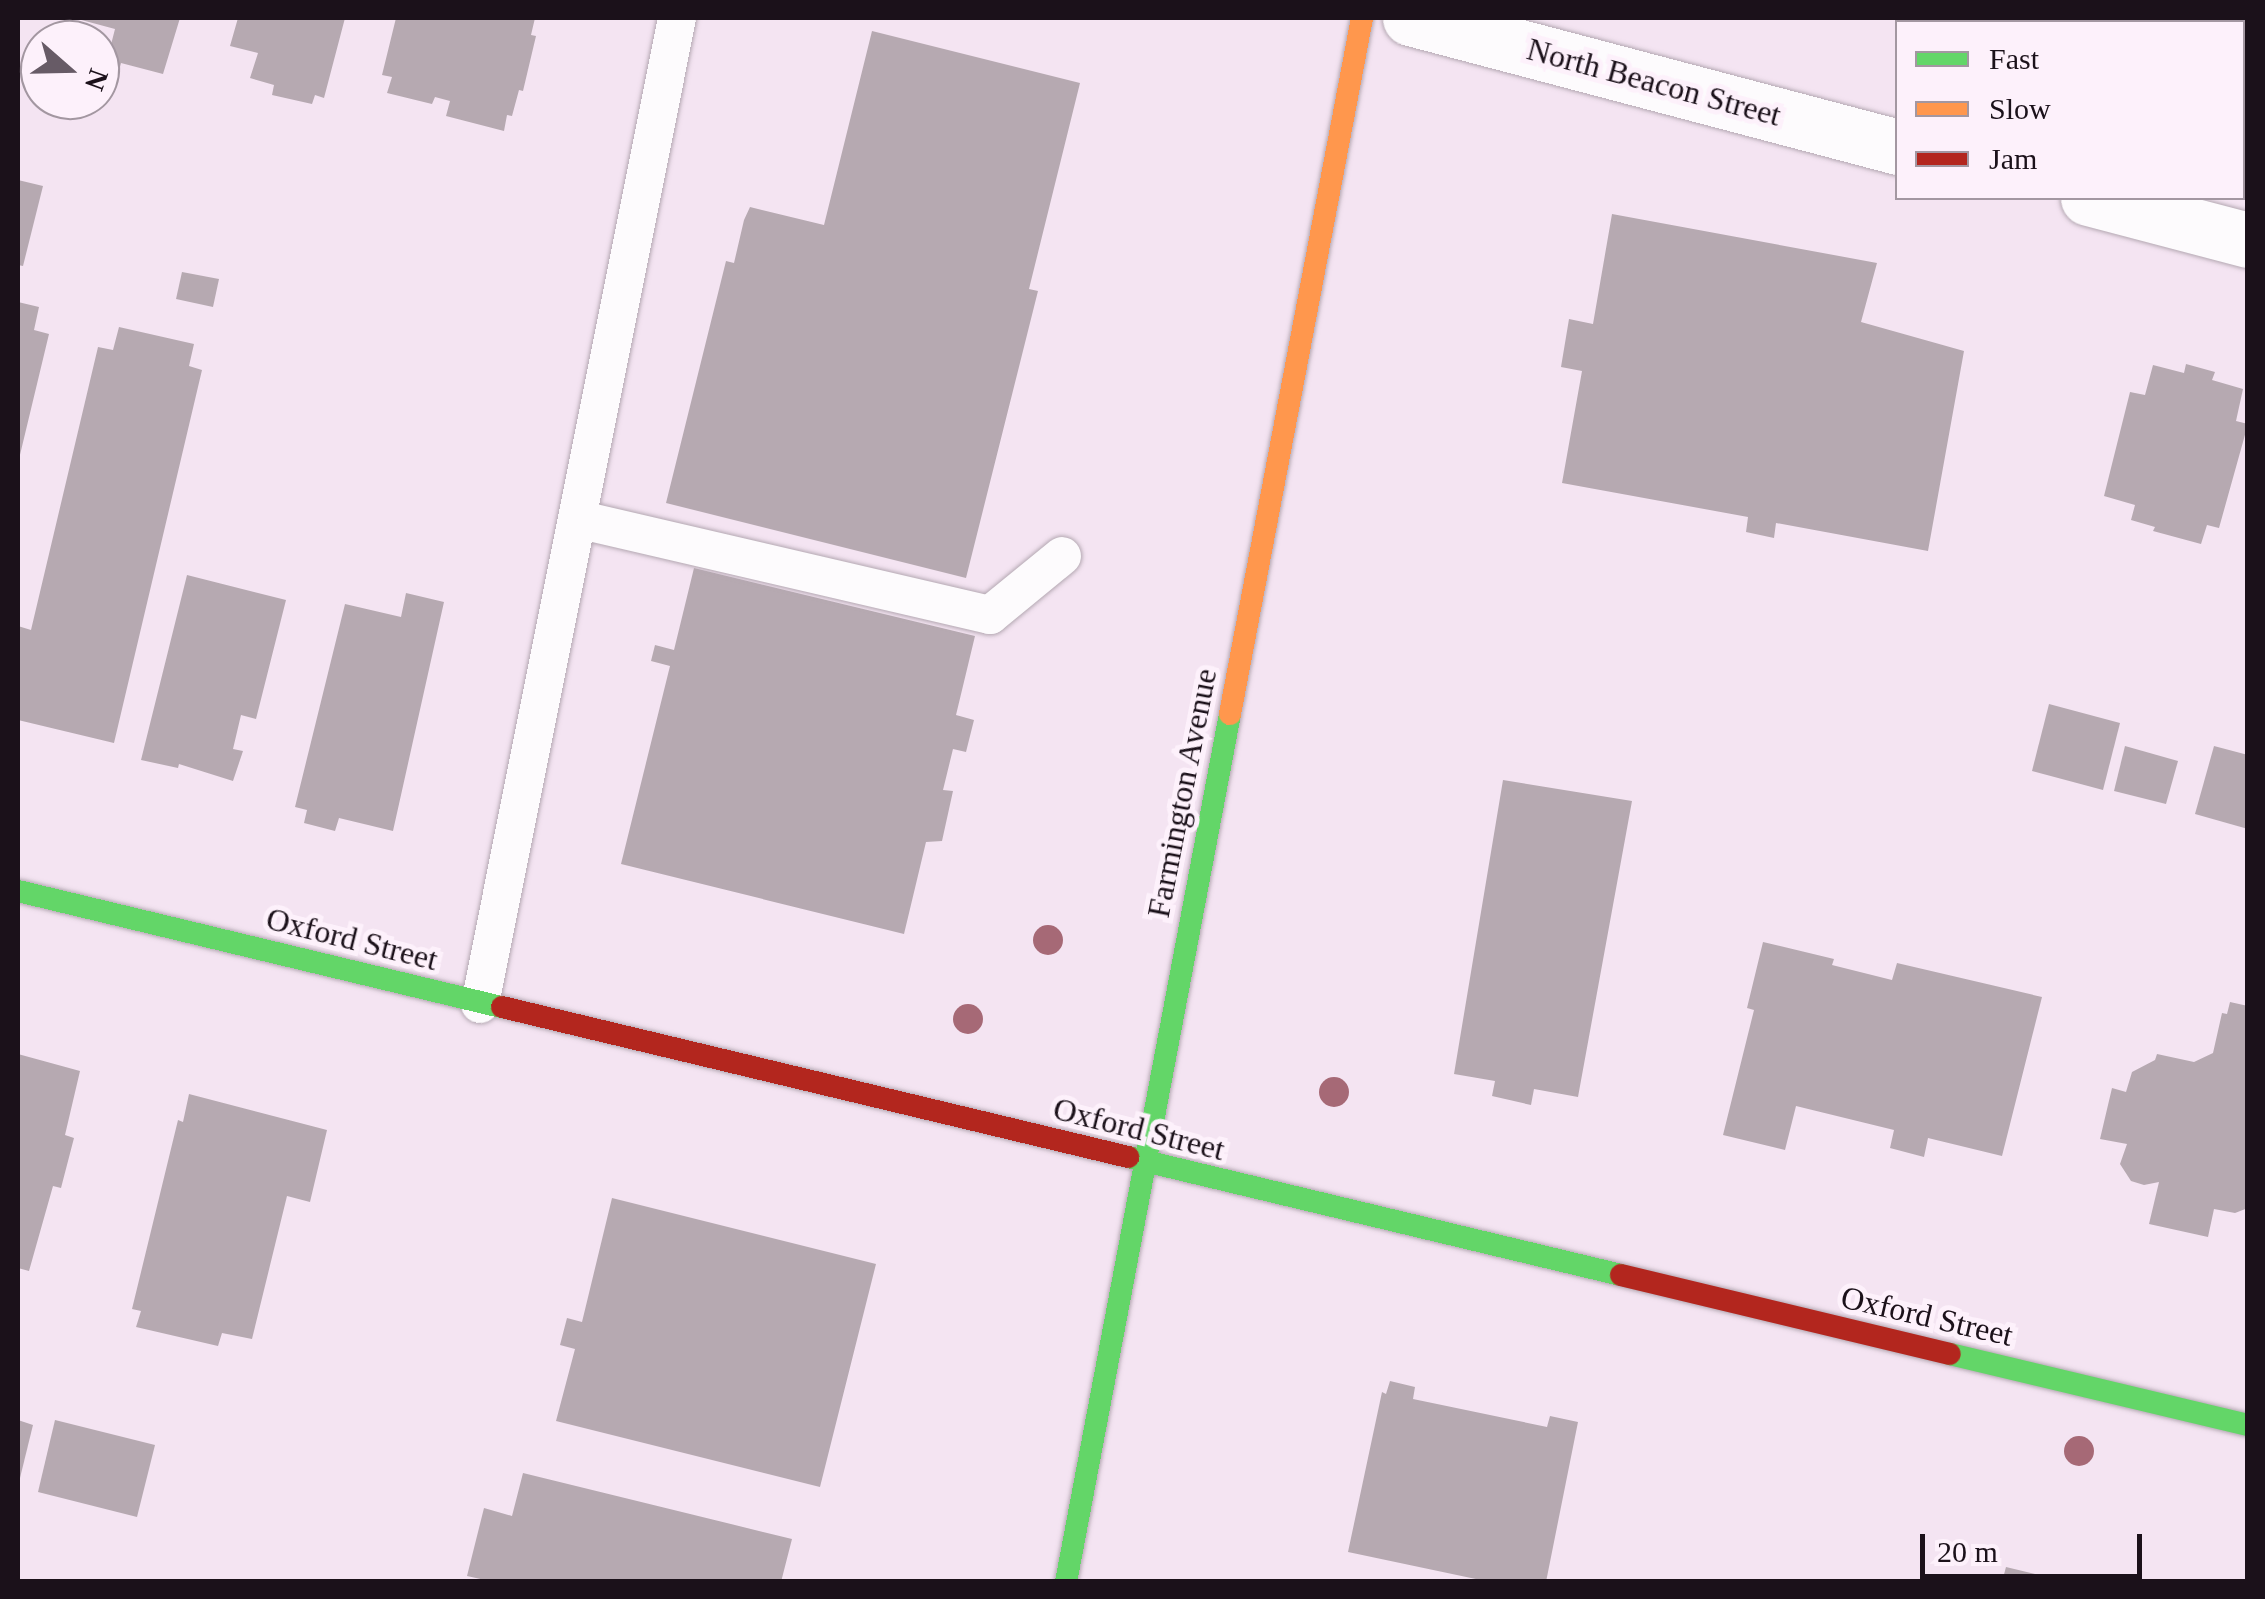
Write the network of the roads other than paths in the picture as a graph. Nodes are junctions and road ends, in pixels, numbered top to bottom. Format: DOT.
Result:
graph roads {
  1 [pos="677,18"];
  2 [pos="1362,18"];
  3 [pos="1410,18"];
  4 [pos="1895,146"];
  5 [pos="2096,200"];
  6 [pos="2248,240"];
  7 [pos="577,519"];
  8 [pos="1062,556"];
  9 [pos="18,891"];
  10 [pos="480,1004"];
  11 [pos="1145,1164"];
  12 [pos="2248,1425"];
  13 [pos="1066,1582"];
  1 -- 7 [label="lane"];
  2 -- 11 [label="street, Farmington Avenue"];
  3 -- 4 [label="street, North Beacon Street"];
  5 -- 6 [label="street"];
  7 -- 8 [label="lane"];
  7 -- 10 [label="lane"];
  9 -- 10 [label="street, Oxford Street"];
  10 -- 11 [label="street, Oxford Street"];
  11 -- 12 [label="street, Oxford Street"];
  11 -- 13 [label="street, Farmington Avenue"];
}
